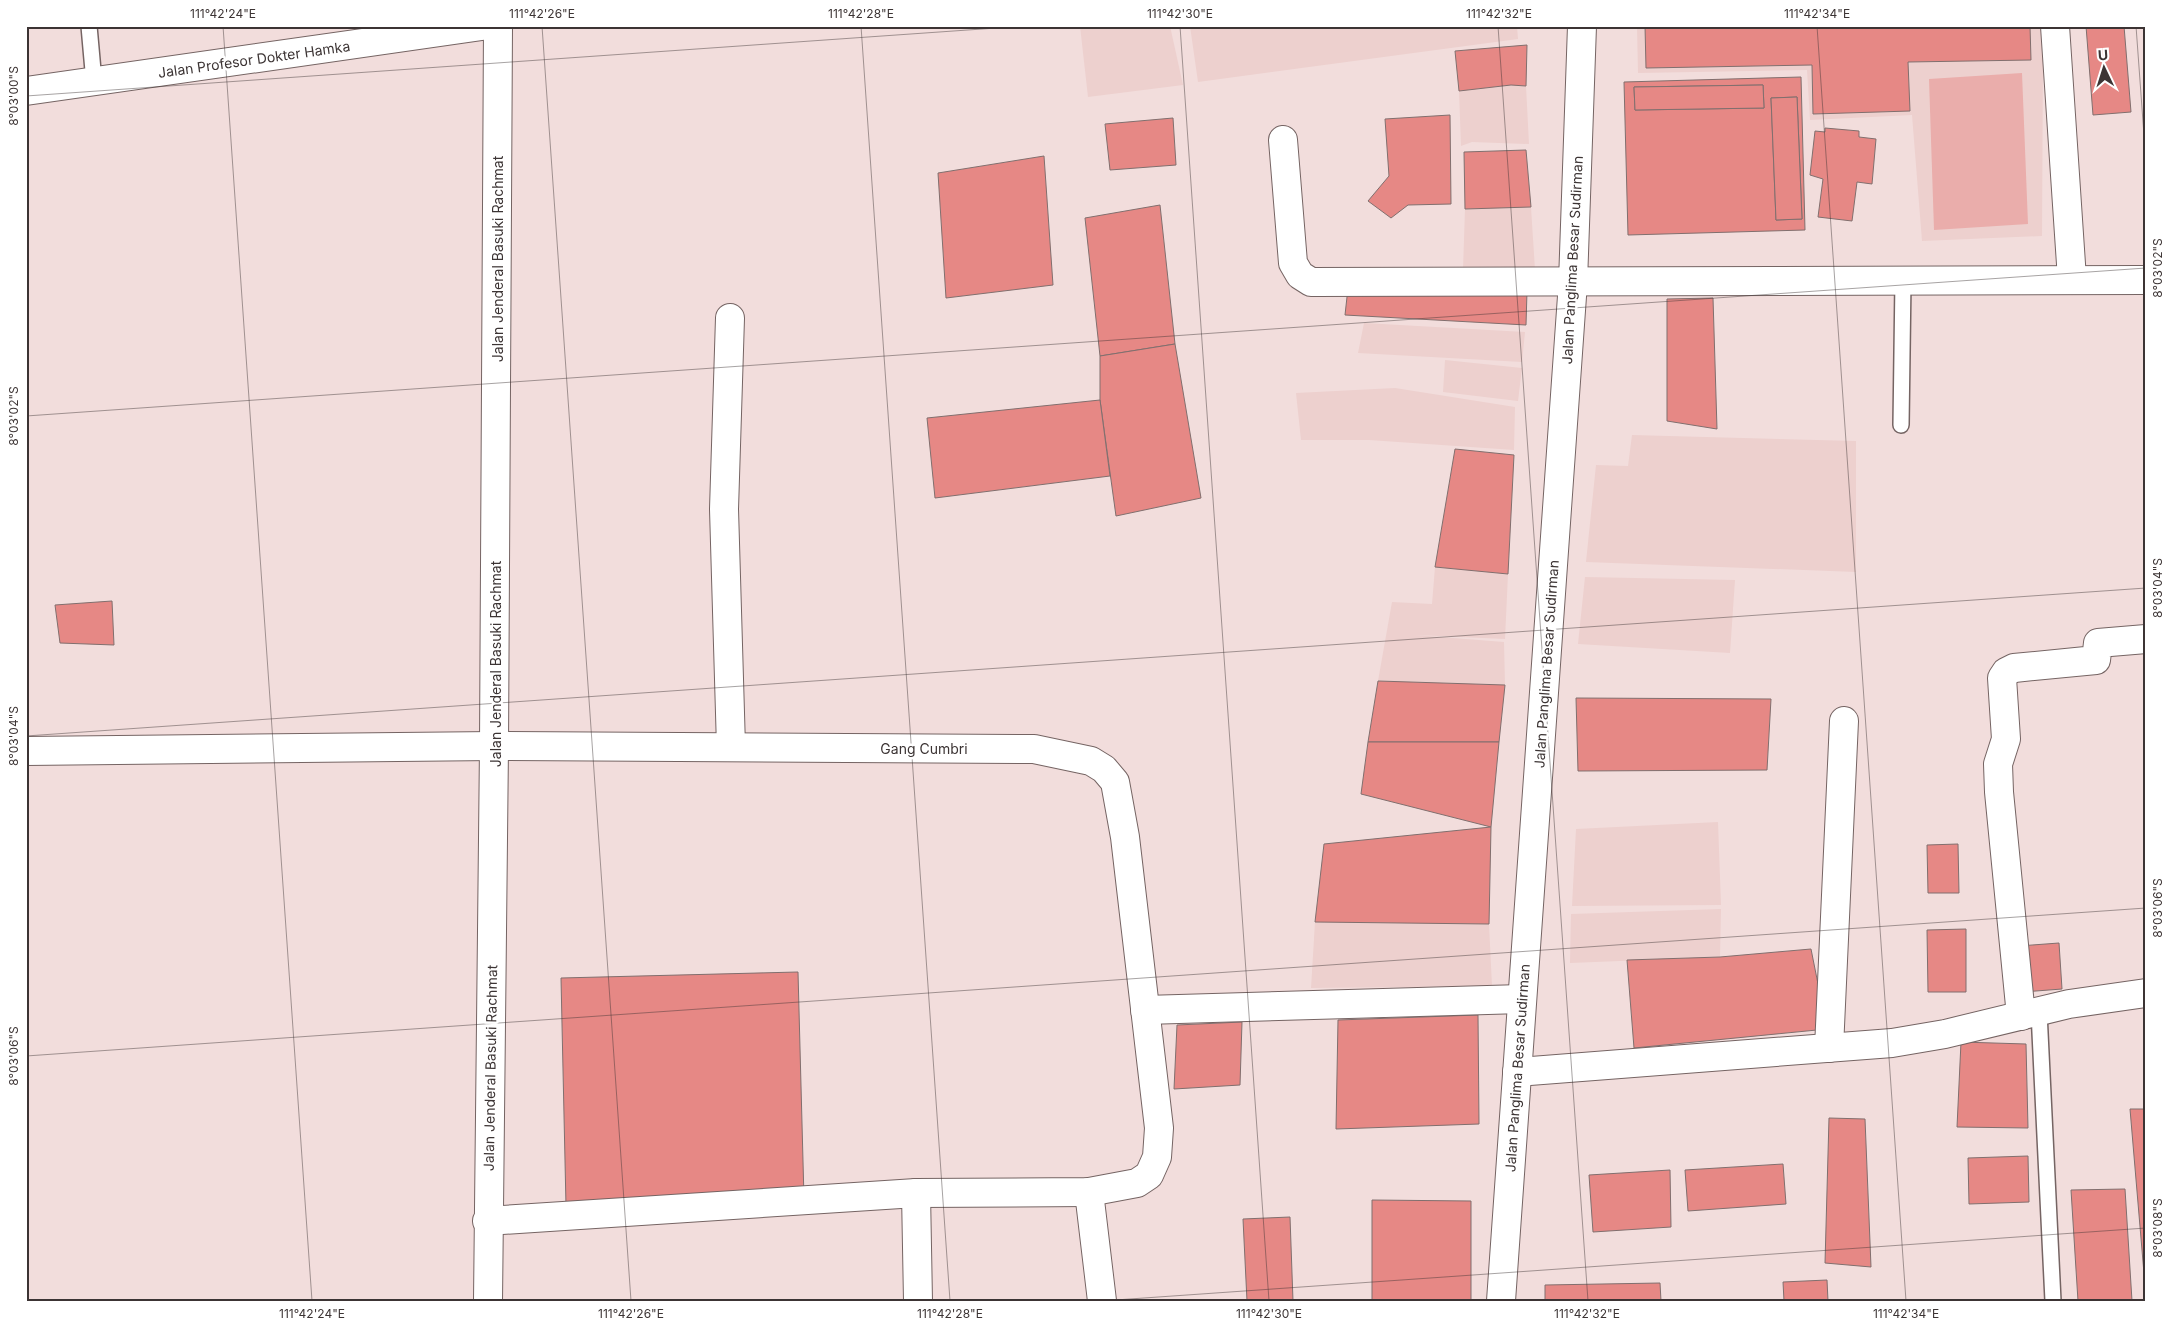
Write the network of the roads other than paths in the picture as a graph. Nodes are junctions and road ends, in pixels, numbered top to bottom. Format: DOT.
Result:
graph roads {
  1 [pos="89,26"];
  2 [pos="482,26"];
  3 [pos="498,26"];
  4 [pos="1582,26"];
  5 [pos="2055,26"];
  6 [pos="94,82"];
  7 [pos="26,91"];
  8 [pos="1283,140"];
  9 [pos="2072,279"];
  10 [pos="1903,280"];
  11 [pos="2146,280"];
  12 [pos="1573,282"];
  13 [pos="730,318"];
  14 [pos="1901,425"];
  15 [pos="2146,639"];
  16 [pos="1844,720"];
  17 [pos="494,746"];
  18 [pos="731,747"];
  19 [pos="26,752"];
  20 [pos="2146,993"];
  21 [pos="1522,999"];
  22 [pos="1145,1010"];
  23 [pos="2030,1014"];
  24 [pos="1829,1048"];
  25 [pos="1517,1072"];
  26 [pos="1089,1192"];
  27 [pos="916,1193"];
  28 [pos="488,1221"];
  29 [pos="488,1301"];
  30 [pos="918,1301"];
  31 [pos="1102,1301"];
  32 [pos="1501,1301"];
  33 [pos="2053,1301"];
  1 -- 6 [label="lane"];
  2 -- 6 [label="street, Jalan Profesor Dokter Hamka"];
  3 -- 17 [label="street, Jalan Jenderal Basuki Rachmat"];
  4 -- 12 [label="street, Jalan Panglima Besar Sudirman"];
  5 -- 9 [label="street"];
  6 -- 7 [label="street, Jalan Profesor Dokter Hamka"];
  8 -- 12 [label="street"];
  9 -- 10 [label="street"];
  9 -- 11 [label="street"];
  10 -- 12 [label="street"];
  10 -- 14 [label="lane"];
  12 -- 21 [label="street, Jalan Panglima Besar Sudirman"];
  13 -- 18 [label="street"];
  15 -- 23 [label="street"];
  16 -- 24 [label="street"];
  17 -- 18 [label="street, Gang Cumbri"];
  17 -- 19 [label="street, Gang Cumbri"];
  17 -- 28 [label="street, Jalan Jenderal Basuki Rachmat"];
  18 -- 22 [label="street, Gang Cumbri"];
  20 -- 23 [label="street"];
  21 -- 22 [label="street"];
  21 -- 25 [label="street, Jalan Panglima Besar Sudirman"];
  22 -- 26 [label="street, Gang Cumbri"];
  23 -- 24 [label="street"];
  23 -- 33 [label="lane"];
  24 -- 25 [label="street"];
  25 -- 32 [label="street, Jalan Panglima Besar Sudirman"];
  26 -- 27 [label="street, Gang Cumbri"];
  26 -- 31 [label="street"];
  27 -- 28 [label="street, Gang Cumbri"];
  27 -- 30 [label="street"];
  28 -- 29 [label="street, Jalan Jenderal Basuki Rachmat"];
}
